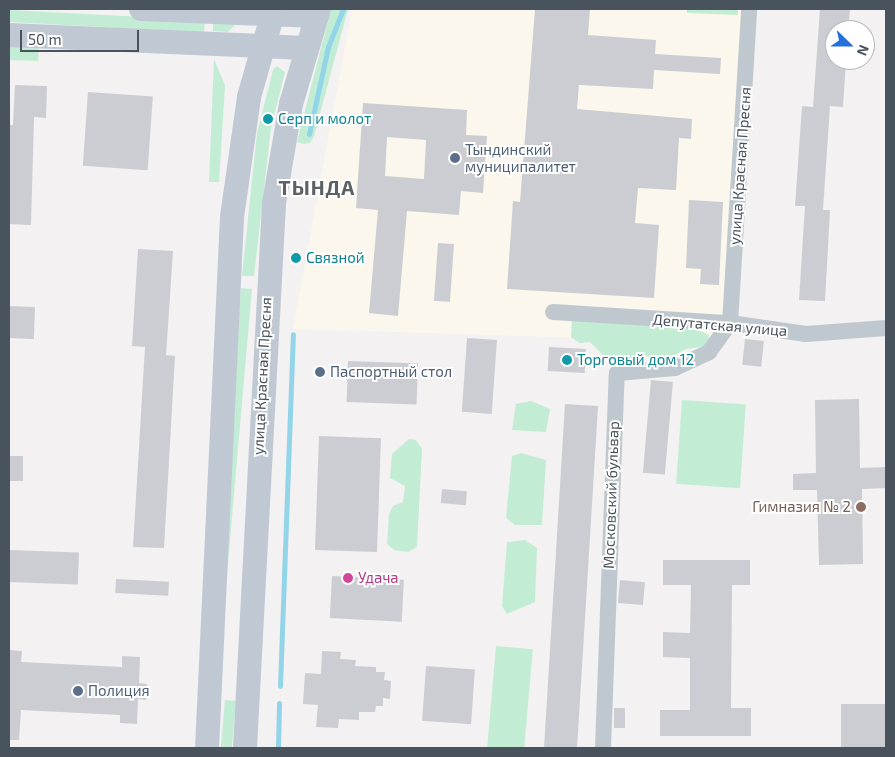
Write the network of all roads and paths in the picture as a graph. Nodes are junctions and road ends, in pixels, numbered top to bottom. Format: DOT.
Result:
graph roads {
  1 [pos="141,9"];
  2 [pos="749,9"];
  3 [pos="273,11"];
  4 [pos="318,12"];
  5 [pos="240,13"];
  6 [pos="9,35"];
  7 [pos="238,45"];
  8 [pos="262,46"];
  9 [pos="306,48"];
  10 [pos="553,312"];
  11 [pos="730,323"];
  12 [pos="886,328"];
  13 [pos="207,748"];
  14 [pos="245,748"];
  15 [pos="603,748"];
  1 -- 5 [label="street"];
  2 -- 11 [label="street, улица Красная Пресня"];
  3 -- 4 [label="street"];
  3 -- 5 [label="street"];
  3 -- 8 [label="street"];
  4 -- 9 [label="street, улица Красная Пресня"];
  5 -- 7 [label="street"];
  6 -- 7 [label="street"];
  7 -- 8 [label="street"];
  8 -- 9 [label="street"];
  8 -- 13 [label="street"];
  9 -- 14 [label="street, улица Красная Пресня"];
  10 -- 11 [label="street, Депутатская улица"];
  11 -- 12 [label="street, Депутатская улица"];
  11 -- 15 [label="street, Московский бульвар"];
}
